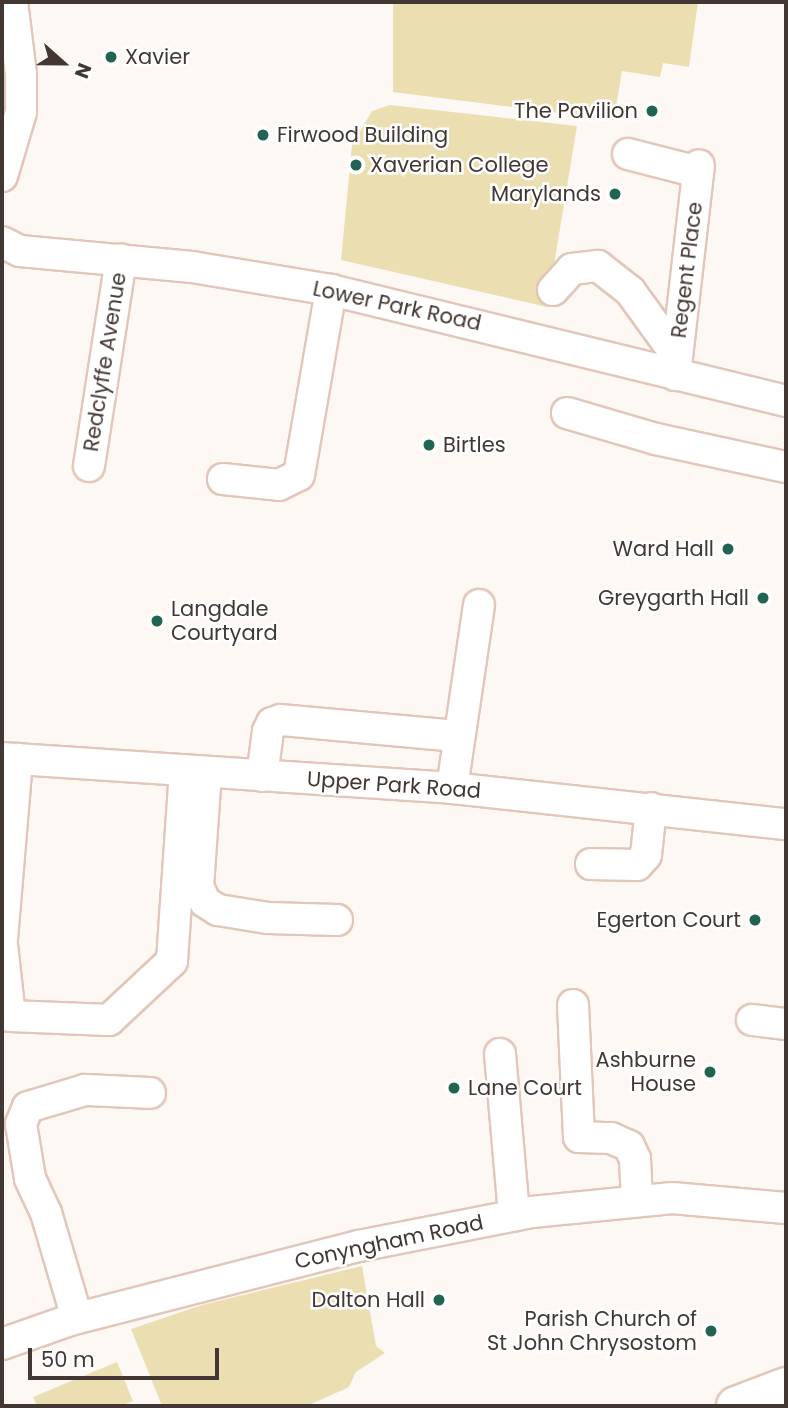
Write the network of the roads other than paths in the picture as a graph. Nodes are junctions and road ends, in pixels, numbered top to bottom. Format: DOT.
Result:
graph roads {
  1 [pos="12,2"];
  2 [pos="628,154"];
  3 [pos="2,176"];
  4 [pos="2,242"];
  5 [pos="121,259"];
  6 [pos="331,290"];
  7 [pos="553,290"];
  8 [pos="676,365"];
  9 [pos="786,401"];
  10 [pos="566,413"];
  11 [pos="89,466"];
  12 [pos="786,467"];
  13 [pos="223,479"];
  14 [pos="479,605"];
  15 [pos="458,736"];
  16 [pos="9,758"];
  17 [pos="195,771"];
  18 [pos="261,776"];
  19 [pos="452,788"];
  20 [pos="650,808"];
  21 [pos="786,824"];
  22 [pos="591,864"];
  23 [pos="337,920"];
  24 [pos="2,939"];
  25 [pos="2,945"];
  26 [pos="573,1005"];
  27 [pos="751,1020"];
  28 [pos="786,1024"];
  29 [pos="500,1054"];
  30 [pos="150,1093"];
  31 [pos="637,1201"];
  32 [pos="786,1208"];
  33 [pos="514,1215"];
  34 [pos="76,1318"];
  35 [pos="2,1344"];
  36 [pos="786,1387"];
  37 [pos="736,1406"];
  1 -- 3 [label="street"];
  2 -- 8 [label="street, Regent Place"];
  4 -- 5 [label="street, Lower Park Road"];
  5 -- 6 [label="street, Lower Park Road"];
  5 -- 11 [label="street, Redclyffe Avenue"];
  6 -- 8 [label="street, Lower Park Road"];
  6 -- 13 [label="street"];
  7 -- 8 [label="street"];
  8 -- 9 [label="street, Lower Park Road"];
  10 -- 12 [label="street"];
  14 -- 15 [label="street"];
  15 -- 18 [label="street"];
  15 -- 19 [label="street"];
  16 -- 17 [label="street, Upper Park Road"];
  16 -- 24 [label="street"];
  17 -- 18 [label="street, Upper Park Road"];
  17 -- 23 [label="street"];
  17 -- 25 [label="street"];
  18 -- 19 [label="street, Upper Park Road"];
  19 -- 20 [label="street, Upper Park Road"];
  20 -- 21 [label="street, Upper Park Road"];
  20 -- 22 [label="street"];
  26 -- 31 [label="street"];
  27 -- 28 [label="street"];
  29 -- 33 [label="street"];
  30 -- 34 [label="street"];
  31 -- 32 [label="street, Conyngham Road"];
  31 -- 33 [label="street, Conyngham Road"];
  33 -- 34 [label="street, Conyngham Road"];
  34 -- 35 [label="street, Conyngham Road"];
  36 -- 37 [label="highway"];
}
